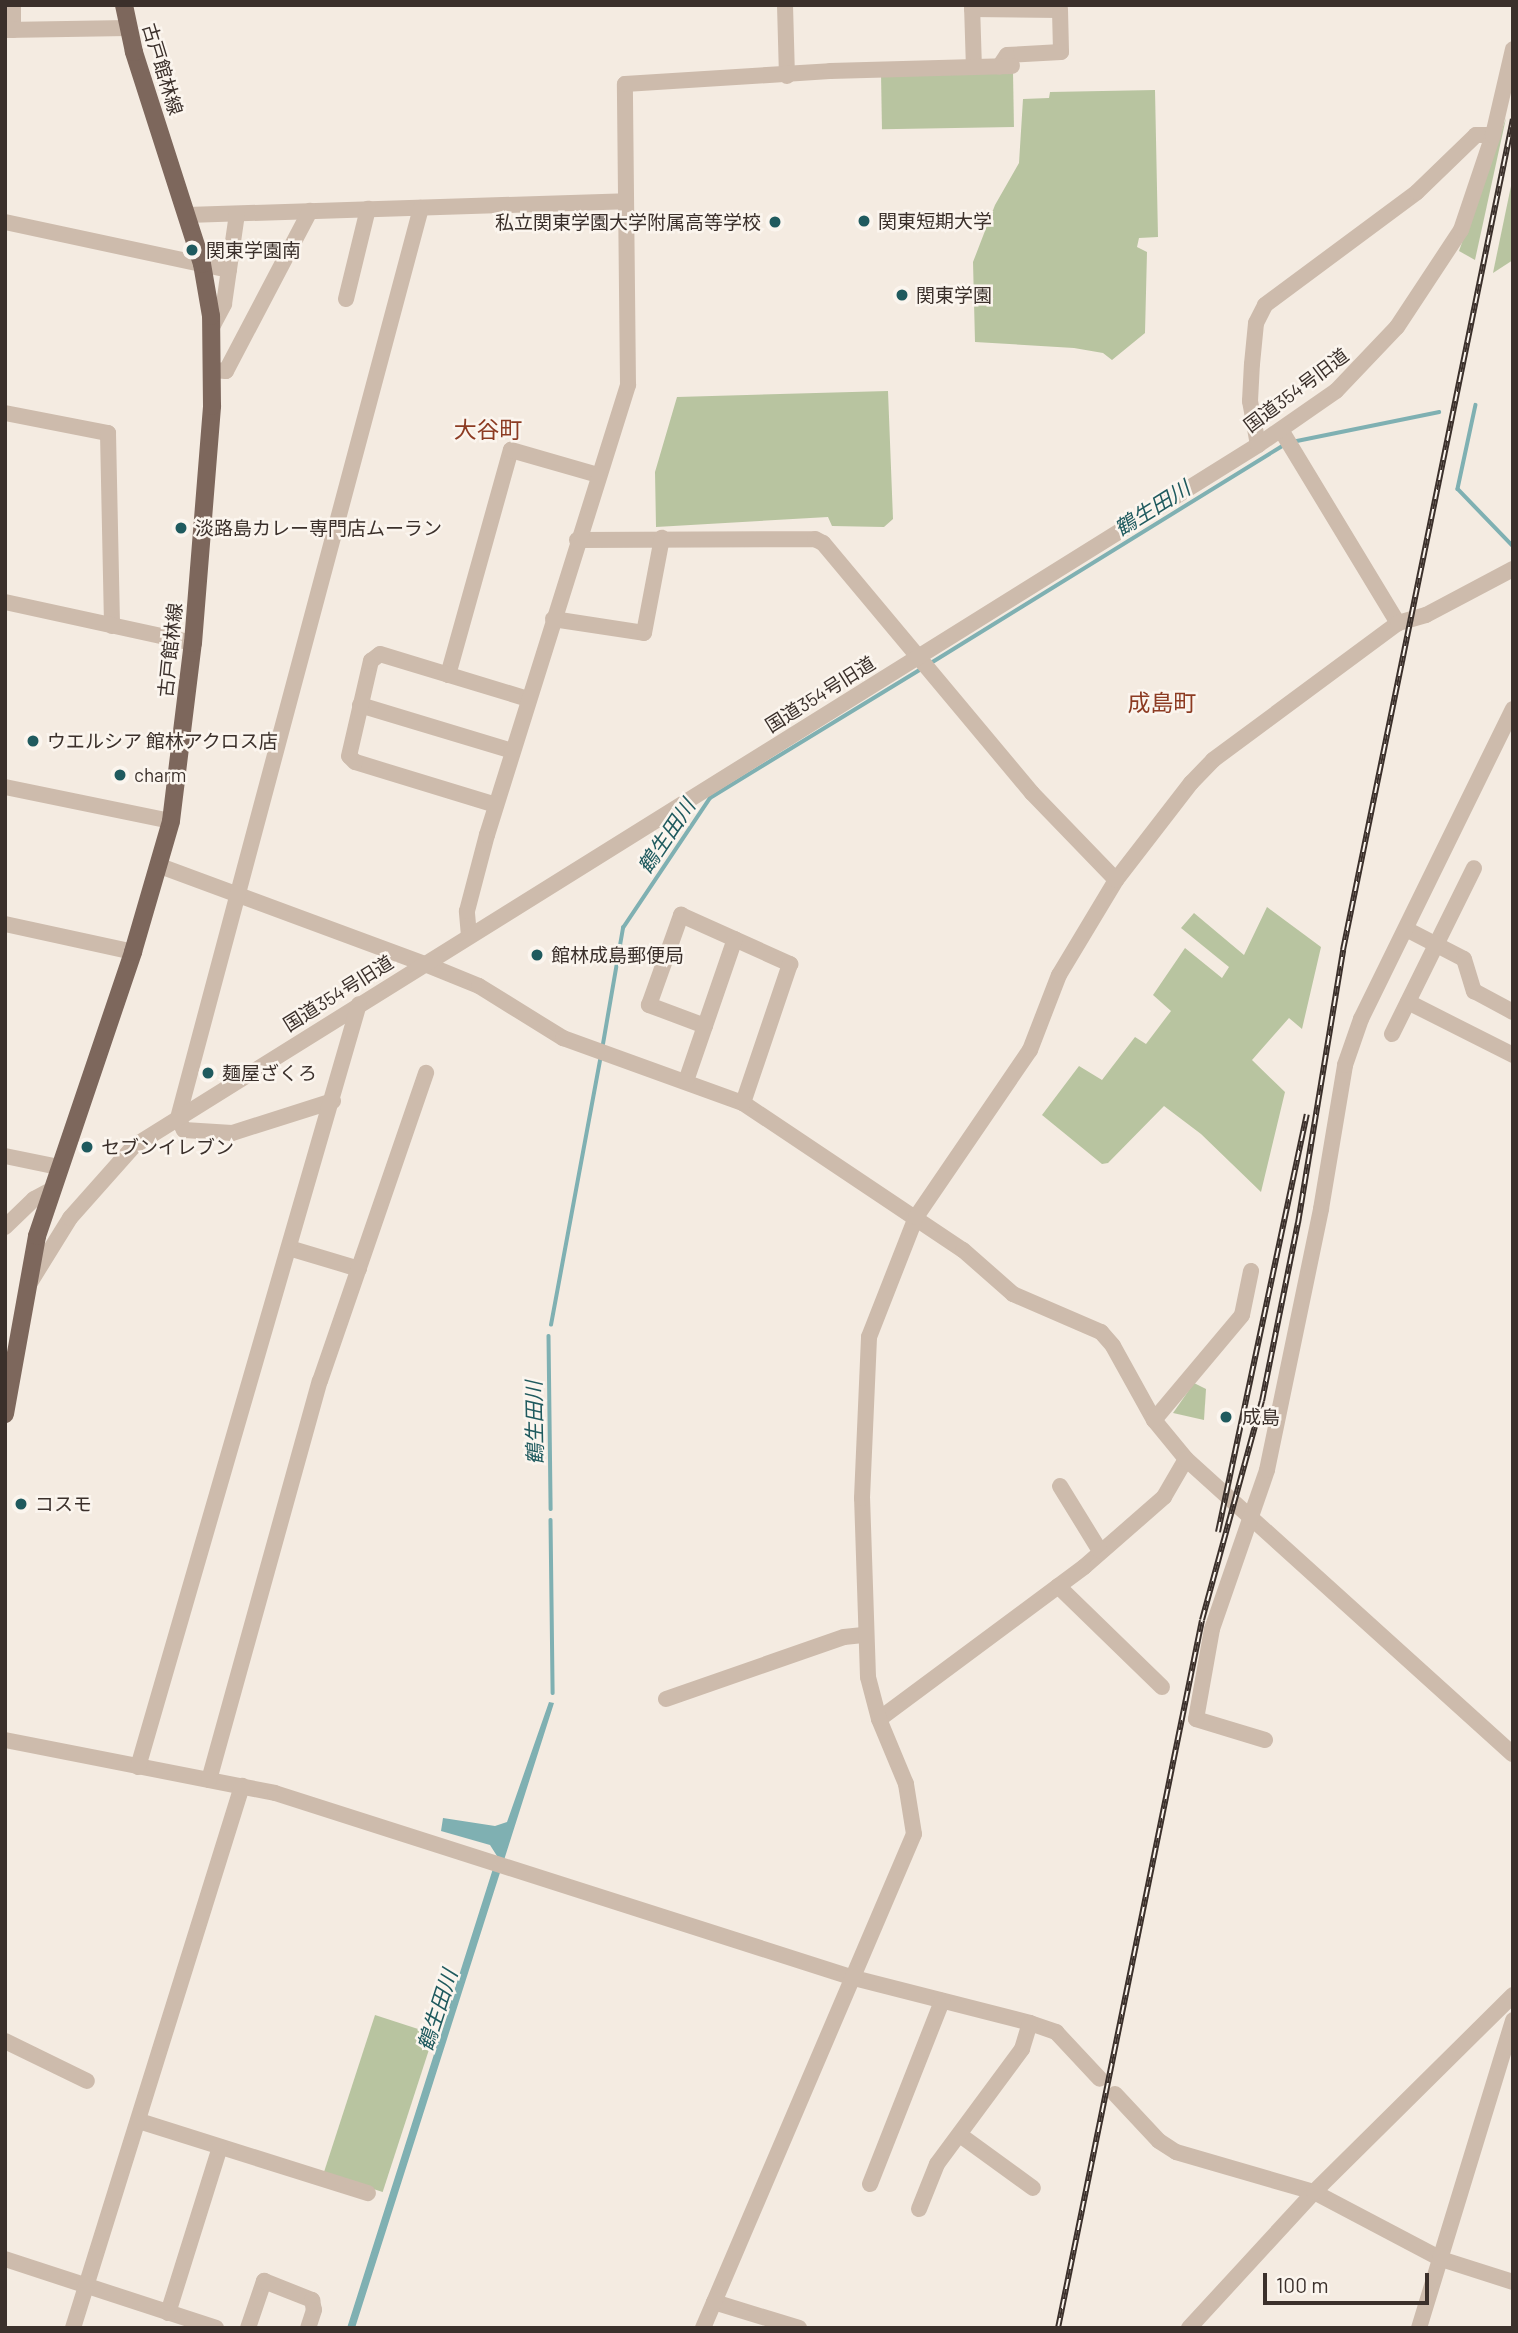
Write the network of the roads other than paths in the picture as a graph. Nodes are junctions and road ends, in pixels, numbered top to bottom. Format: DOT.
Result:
graph roads {
  1 [pos="13,5"];
  2 [pos="124,5"];
  3 [pos="785,5"];
  4 [pos="972,7"];
  5 [pos="128,28"];
  6 [pos="9,30"];
  7 [pos="1513,49"];
  8 [pos="974,67"];
  9 [pos="787,76"];
  10 [pos="1493,135"];
  11 [pos="626,201"];
  12 [pos="421,208"];
  13 [pos="368,209"];
  14 [pos="310,211"];
  15 [pos="237,214"];
  16 [pos="187,215"];
  17 [pos="5,222"];
  18 [pos="202,264"];
  19 [pos="229,270"];
  20 [pos="346,299"];
  21 [pos="212,327"];
  22 [pos="213,370"];
  23 [pos="5,413"];
  24 [pos="1281,430"];
  25 [pos="1258,445"];
  26 [pos="598,475"];
  27 [pos="662,538"];
  28 [pos="577,540"];
  29 [pos="1513,569"];
  30 [pos="5,602"];
  31 [pos="553,619"];
  32 [pos="1398,623"];
  33 [pos="112,626"];
  34 [pos="193,643"];
  35 [pos="919,657"];
  36 [pos="448,675"];
  37 [pos="528,699"];
  38 [pos="360,705"];
  39 [pos="1513,709"];
  40 [pos="512,751"];
  41 [pos="5,787"];
  42 [pos="496,805"];
  43 [pos="171,821"];
  44 [pos="160,866"];
  45 [pos="1474,868"];
  46 [pos="1116,880"];
  47 [pos="236,894"];
  48 [pos="5,924"];
  49 [pos="1406,929"];
  50 [pos="469,936"];
  51 [pos="735,939"];
  52 [pos="1436,944"];
  53 [pos="133,952"];
  54 [pos="425,964"];
  55 [pos="1408,1002"];
  56 [pos="359,1004"];
  57 [pos="1513,1012"];
  58 [pos="705,1026"];
  59 [pos="1392,1034"];
  60 [pos="1513,1055"];
  61 [pos="426,1073"];
  62 [pos="686,1081"];
  63 [pos="333,1101"];
  64 [pos="743,1103"];
  65 [pos="178,1118"];
  66 [pos="5,1156"];
  67 [pos="58,1167"];
  68 [pos="51,1190"];
  69 [pos="916,1217"];
  70 [pos="5,1227"];
  71 [pos="289,1248"];
  72 [pos="359,1269"];
  73 [pos="1251,1270"];
  74 [pos="31,1281"];
  75 [pos="5,1414"];
  76 [pos="1154,1420"];
  77 [pos="1186,1459"];
  78 [pos="1060,1486"];
  79 [pos="1250,1515"];
  80 [pos="1100,1551"];
  81 [pos="1058,1586"];
  82 [pos="863,1635"];
  83 [pos="1162,1687"];
  84 [pos="666,1699"];
  85 [pos="879,1719"];
  86 [pos="5,1740"];
  87 [pos="1265,1740"];
  88 [pos="1513,1754"];
  89 [pos="138,1767"];
  90 [pos="209,1780"];
  91 [pos="242,1786"];
  92 [pos="854,1978"];
  93 [pos="1513,1995"];
  94 [pos="942,2001"];
  95 [pos="1513,2020"];
  96 [pos="1030,2023"];
  97 [pos="5,2041"];
  98 [pos="1100,2079"];
  99 [pos="87,2081"];
  100 [pos="1115,2094"];
  101 [pos="139,2121"];
  102 [pos="960,2135"];
  103 [pos="220,2147"];
  104 [pos="870,2184"];
  105 [pos="1033,2188"];
  106 [pos="1314,2192"];
  107 [pos="368,2193"];
  108 [pos="919,2209"];
  109 [pos="5,2259"];
  110 [pos="1441,2259"];
  111 [pos="1513,2282"];
  112 [pos="85,2287"];
  113 [pos="715,2302"];
  114 [pos="168,2313"];
  115 [pos="73,2328"];
  116 [pos="216,2328"];
  117 [pos="248,2328"];
  118 [pos="308,2328"];
  119 [pos="703,2328"];
  120 [pos="799,2328"];
  121 [pos="1189,2328"];
  122 [pos="1419,2328"];
  1 -- 6 [label="street"];
  2 -- 5 [label="main road, 古戸館林線"];
  3 -- 9 [label="street"];
  4 -- 8 [label="street"];
  4 -- 8 [label="street"];
  5 -- 6 [label="street"];
  5 -- 16 [label="main road, 古戸館林線"];
  7 -- 10 [label="street, 国道354号旧道"];
  8 -- 9 [label="street"];
  9 -- 11 [label="street"];
  10 -- 24 [label="street, 国道354号旧道"];
  10 -- 25 [label="street"];
  11 -- 12 [label="street"];
  11 -- 26 [label="street"];
  12 -- 13 [label="street"];
  12 -- 47 [label="street"];
  13 -- 14 [label="street"];
  13 -- 20 [label="street"];
  14 -- 15 [label="street"];
  14 -- 22 [label="street"];
  15 -- 16 [label="street"];
  15 -- 19 [label="street"];
  16 -- 18 [label="main road, 古戸館林線"];
  17 -- 18 [label="street"];
  18 -- 19 [label="street"];
  18 -- 21 [label="main road, 古戸館林線"];
  19 -- 21 [label="street"];
  21 -- 22 [label="main road, 古戸館林線"];
  22 -- 34 [label="main road, 古戸館林線"];
  23 -- 33 [label="street"];
  24 -- 25 [label="street, 国道354号旧道"];
  24 -- 32 [label="street"];
  25 -- 35 [label="street, 国道354号旧道"];
  26 -- 28 [label="street"];
  26 -- 36 [label="street"];
  27 -- 28 [label="street"];
  27 -- 31 [label="street"];
  27 -- 35 [label="street"];
  28 -- 31 [label="street"];
  29 -- 32 [label="street"];
  30 -- 33 [label="street"];
  31 -- 37 [label="street"];
  32 -- 46 [label="street"];
  33 -- 34 [label="street"];
  34 -- 43 [label="main road, 古戸館林線"];
  35 -- 46 [label="street"];
  35 -- 50 [label="street, 国道354号旧道"];
  36 -- 37 [label="street"];
  36 -- 38 [label="street"];
  37 -- 40 [label="street"];
  38 -- 40 [label="street"];
  38 -- 42 [label="street"];
  39 -- 49 [label="street"];
  40 -- 42 [label="street"];
  41 -- 43 [label="street"];
  42 -- 50 [label="street"];
  43 -- 44 [label="main road, 古戸館林線"];
  44 -- 47 [label="street"];
  44 -- 53 [label="main road, 古戸館林線"];
  45 -- 52 [label="street"];
  46 -- 69 [label="street"];
  47 -- 54 [label="street"];
  47 -- 65 [label="street"];
  48 -- 53 [label="street"];
  49 -- 52 [label="street"];
  49 -- 79 [label="street"];
  50 -- 54 [label="street, 国道354号旧道"];
  51 -- 58 [label="street"];
  51 -- 58 [label="street"];
  51 -- 64 [label="street"];
  52 -- 55 [label="street"];
  52 -- 57 [label="street"];
  53 -- 67 [label="main road, 古戸館林線"];
  54 -- 56 [label="street, 国道354号旧道"];
  54 -- 62 [label="street"];
  55 -- 59 [label="street"];
  55 -- 60 [label="street"];
  56 -- 63 [label="street"];
  56 -- 65 [label="street, 国道354号旧道"];
  58 -- 62 [label="street"];
  61 -- 72 [label="street"];
  62 -- 64 [label="street"];
  63 -- 65 [label="street"];
  63 -- 71 [label="street"];
  64 -- 69 [label="street"];
  65 -- 74 [label="street, 国道354号旧道"];
  66 -- 67 [label="street"];
  67 -- 68 [label="main road, 古戸館林線"];
  68 -- 70 [label="street"];
  68 -- 74 [label="main road, 古戸館林線"];
  69 -- 76 [label="street"];
  69 -- 82 [label="street"];
  71 -- 72 [label="street"];
  71 -- 89 [label="street"];
  72 -- 90 [label="street"];
  73 -- 76 [label="street"];
  74 -- 75 [label="main road, 古戸館林線"];
  76 -- 77 [label="street"];
  77 -- 79 [label="street"];
  77 -- 80 [label="street"];
  78 -- 80 [label="street"];
  79 -- 87 [label="street"];
  79 -- 88 [label="street"];
  80 -- 81 [label="street"];
  81 -- 83 [label="street"];
  81 -- 85 [label="street"];
  82 -- 84 [label="street"];
  82 -- 85 [label="street"];
  85 -- 92 [label="street"];
  86 -- 89 [label="street"];
  89 -- 90 [label="street"];
  90 -- 91 [label="street"];
  91 -- 92 [label="street"];
  91 -- 101 [label="street"];
  92 -- 94 [label="street"];
  92 -- 113 [label="street"];
  93 -- 106 [label="street"];
  94 -- 96 [label="street"];
  94 -- 104 [label="street"];
  95 -- 110 [label="street"];
  96 -- 98 [label="street"];
  96 -- 102 [label="street"];
  97 -- 99 [label="street"];
  100 -- 106 [label="street"];
  101 -- 103 [label="street"];
  101 -- 112 [label="street"];
  102 -- 105 [label="street"];
  102 -- 108 [label="street"];
  103 -- 107 [label="street"];
  103 -- 114 [label="street"];
  106 -- 110 [label="street"];
  106 -- 121 [label="street"];
  109 -- 112 [label="street"];
  110 -- 111 [label="street"];
  110 -- 122 [label="street"];
  112 -- 114 [label="street"];
  112 -- 115 [label="street"];
  113 -- 119 [label="street"];
  113 -- 120 [label="street"];
  114 -- 116 [label="street"];
  117 -- 118 [label="street"];
}
